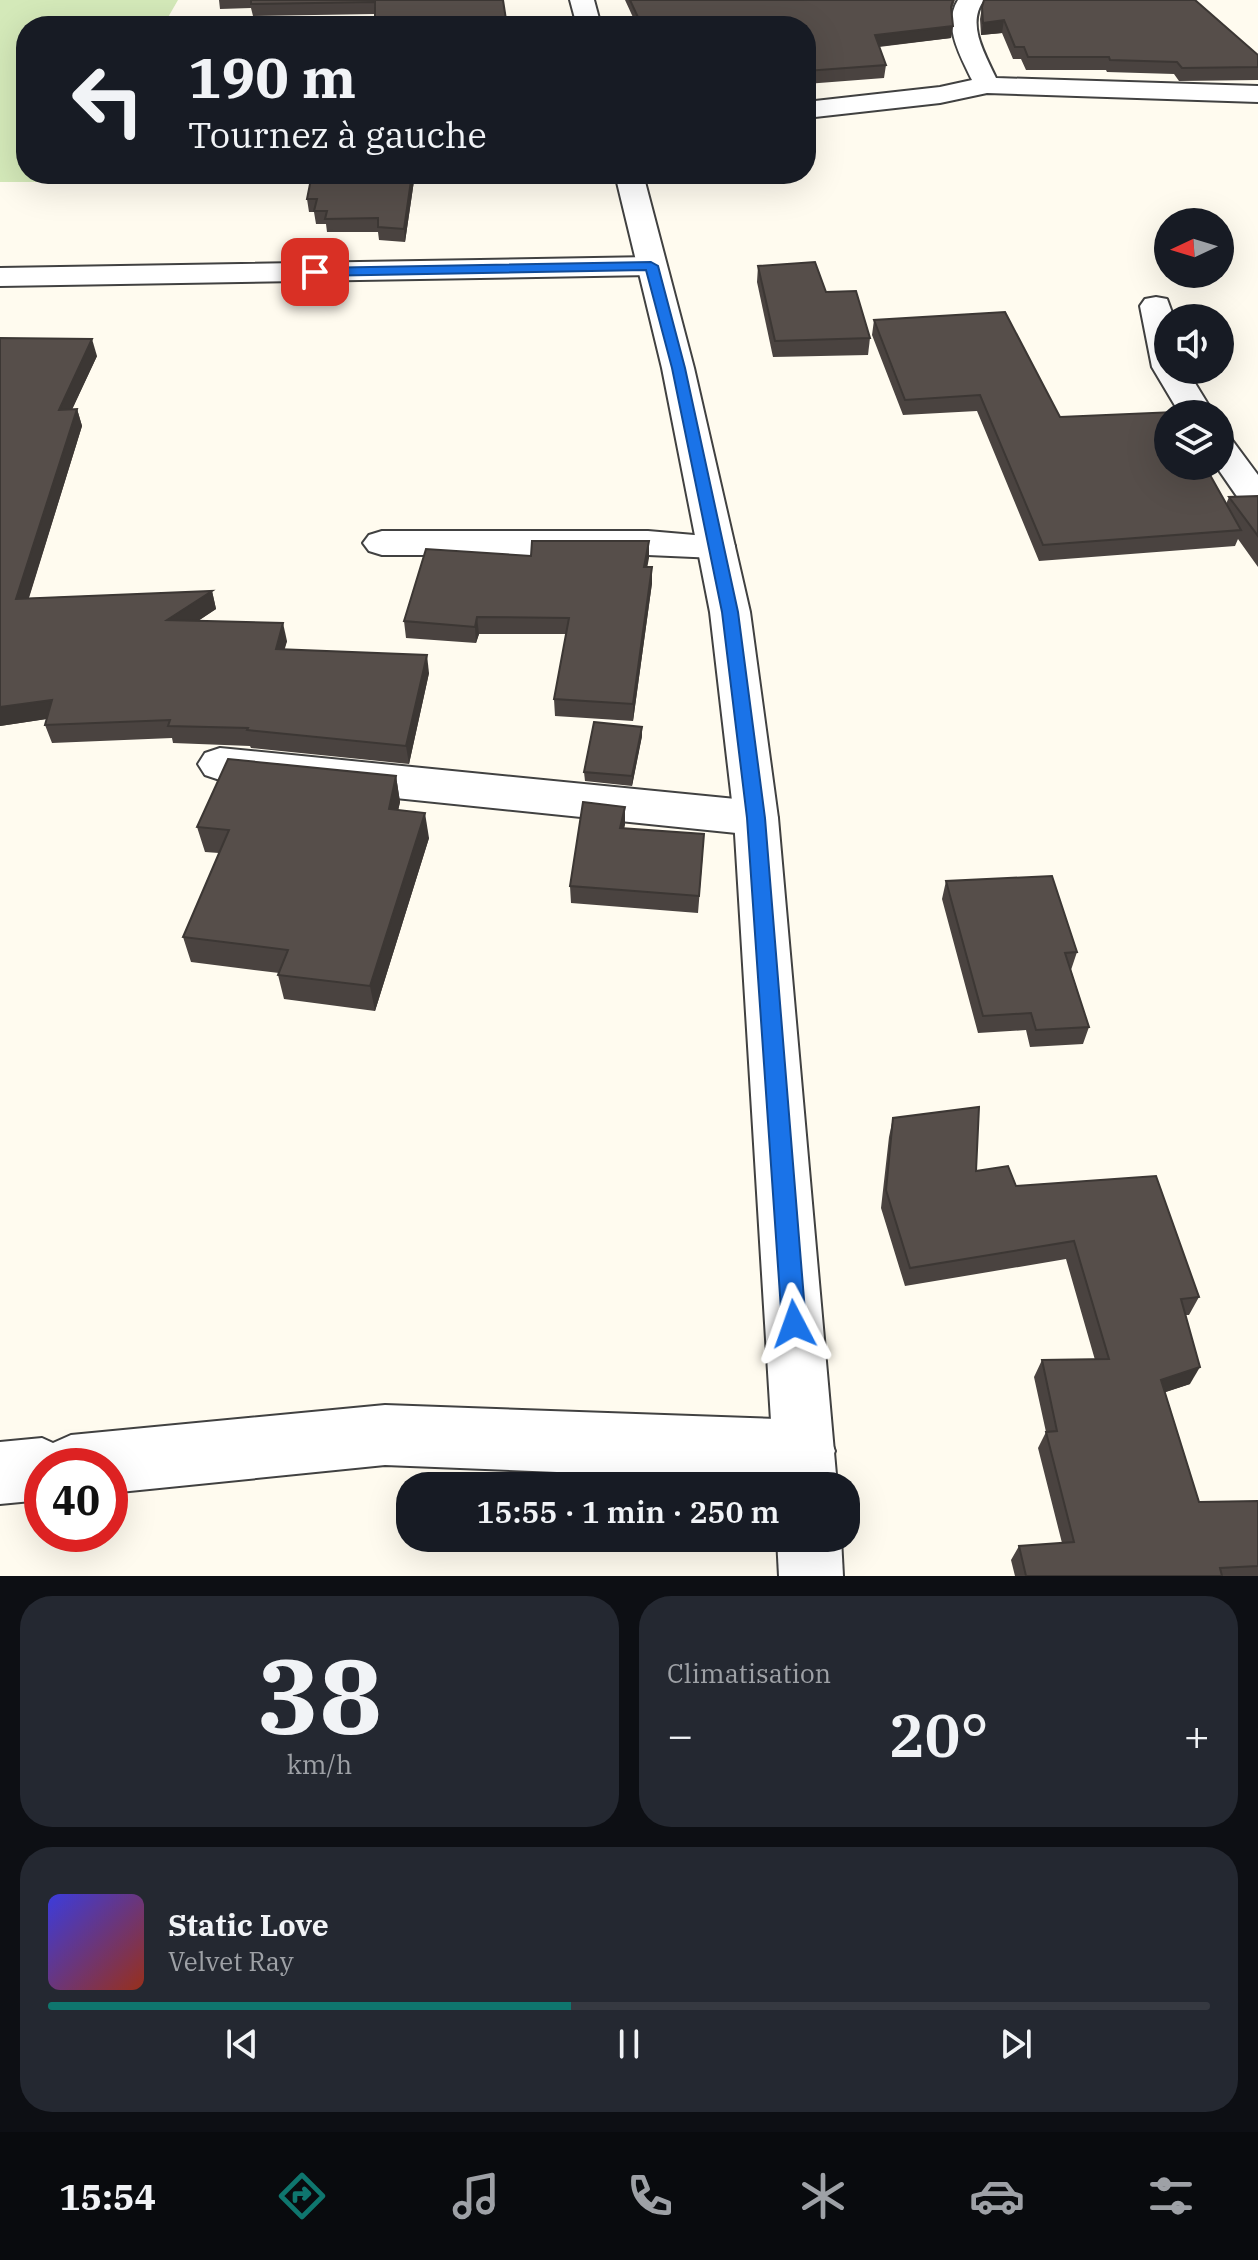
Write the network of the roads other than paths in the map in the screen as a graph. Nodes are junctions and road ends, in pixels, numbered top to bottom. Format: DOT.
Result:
graph roads {
  1 [pos="972,0"];
  2 [pos="987,85"];
  3 [pos="1258,94"];
  4 [pos="816,109"];
  5 [pos="631,184"];
  6 [pos="651,266"];
  7 [pos="0,277"];
  8 [pos="1234,467"];
  9 [pos="1258,500"];
  10 [pos="382,543"];
  11 [pos="716,546"];
  12 [pos="220,764"];
  13 [pos="756,818"];
  14 [pos="128,1460"];
  15 [pos="805,1469"];
  16 [pos="24,1471"];
  17 [pos="0,1473"];
  18 [pos="810,1552"];
  19 [pos="811,1576"];
  1 -- 2 [label="street"];
  2 -- 3 [label="street"];
  2 -- 4 [label="street"];
  5 -- 6 [label="street"];
  6 -- 7 [label="street"];
  6 -- 11 [label="street"];
  8 -- 9 [label="street"];
  10 -- 11 [label="street"];
  11 -- 13 [label="street"];
  12 -- 13 [label="street"];
  13 -- 15 [label="street"];
  14 -- 15 [label="street"];
  16 -- 17 [label="street"];
  18 -- 19 [label="street"];
}
